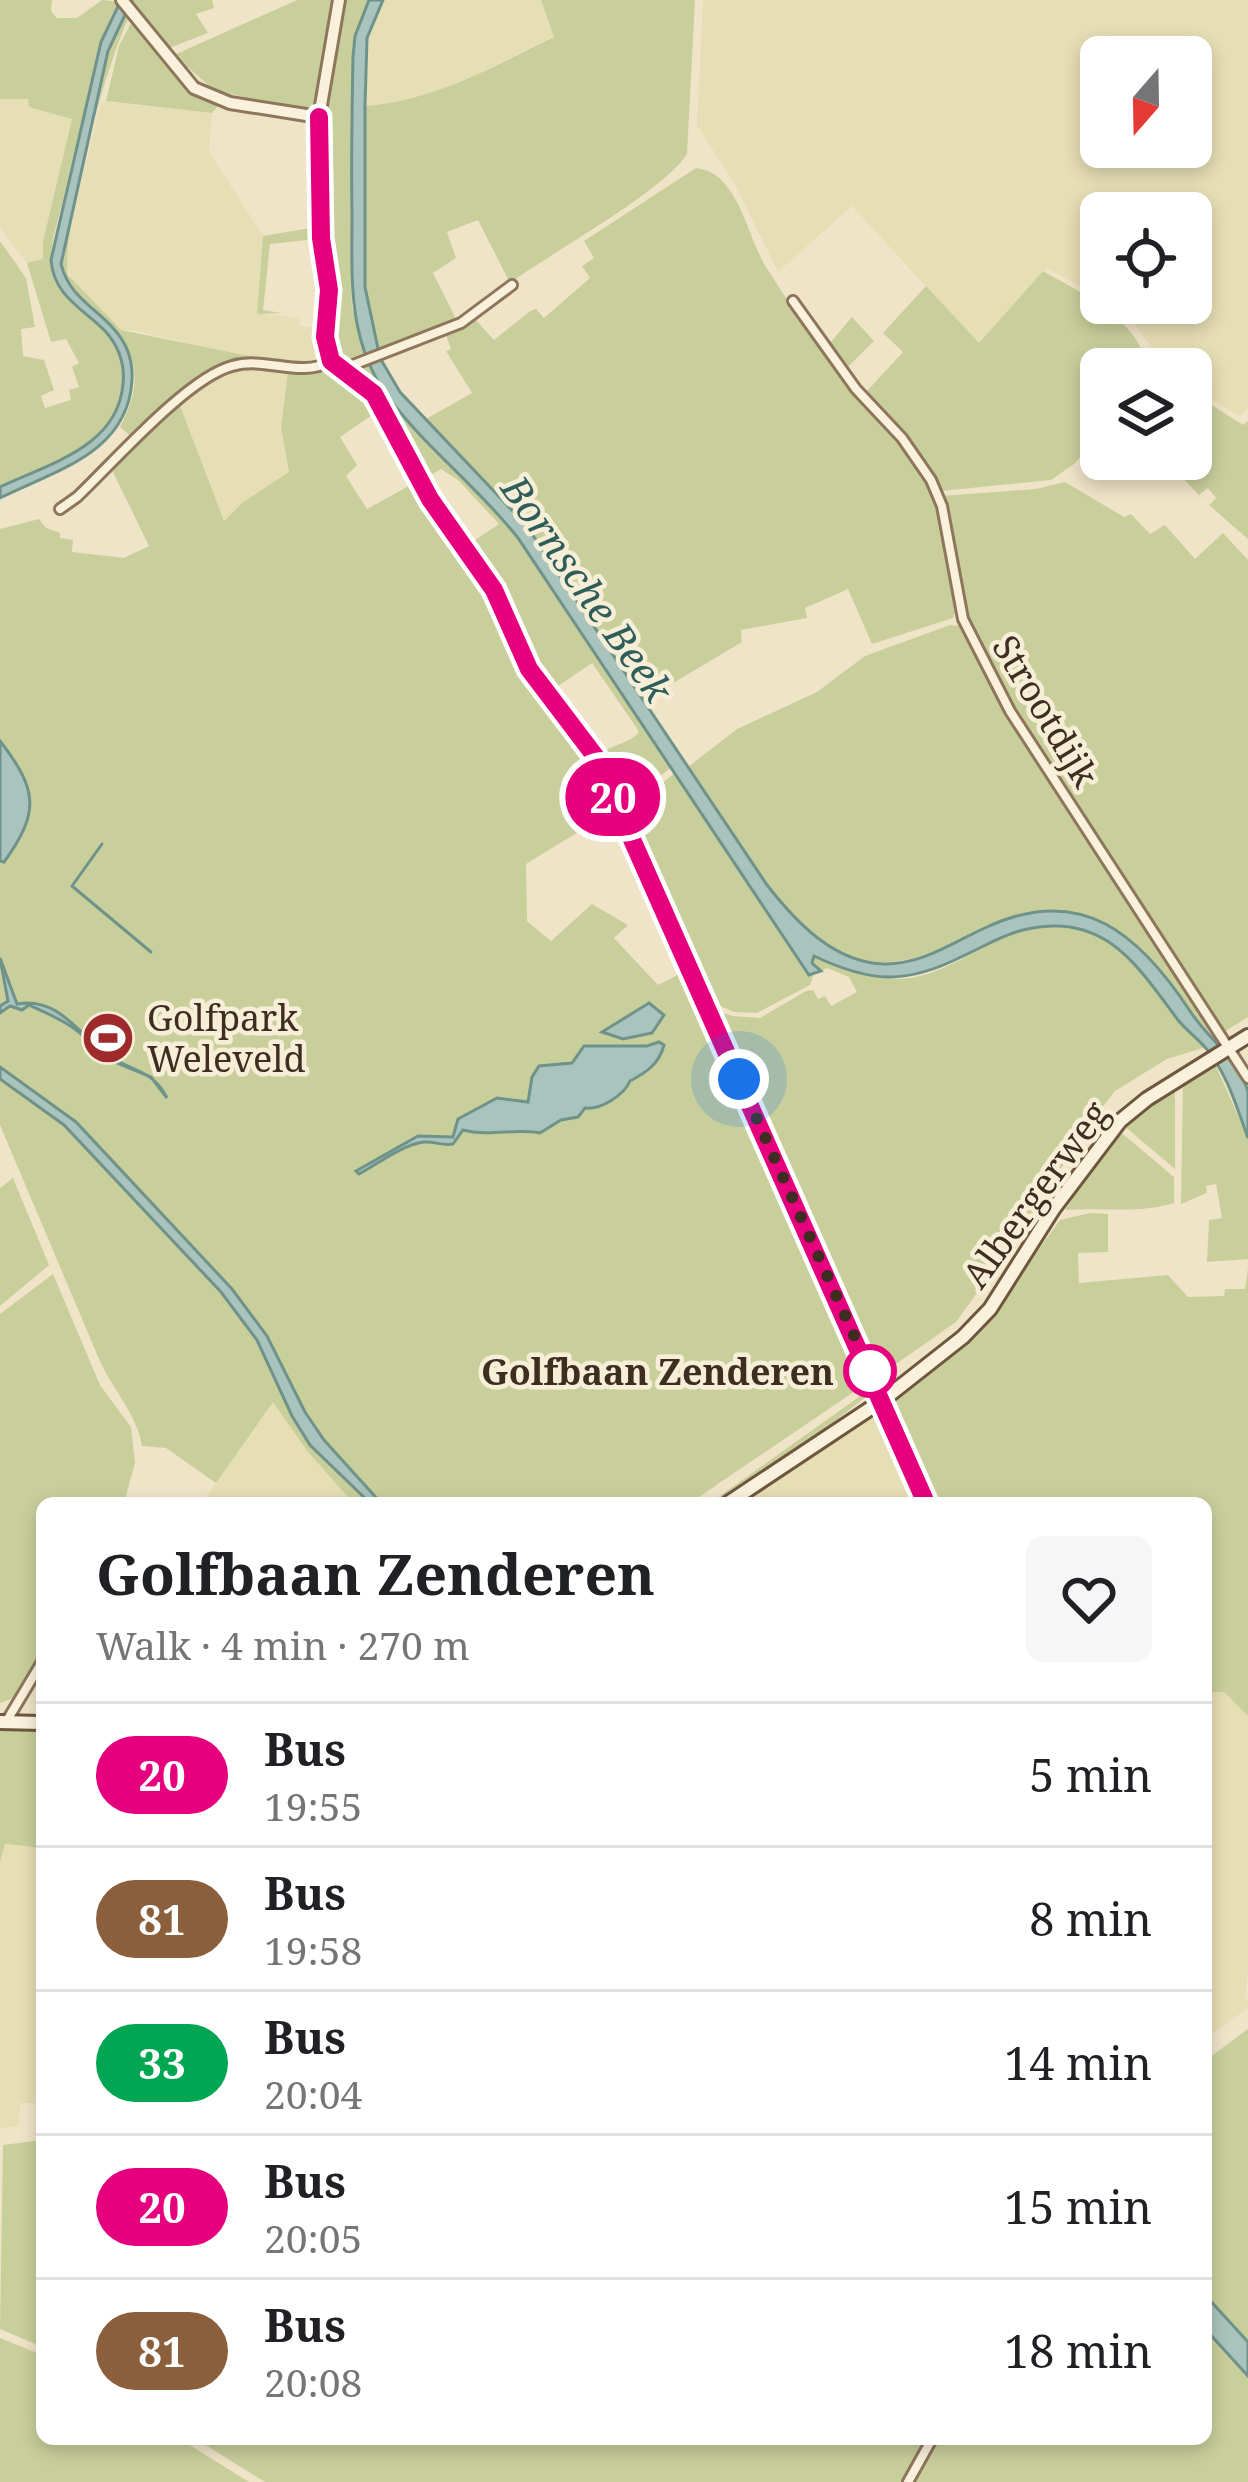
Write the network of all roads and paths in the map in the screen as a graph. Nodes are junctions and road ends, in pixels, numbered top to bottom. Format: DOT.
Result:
graph roads {
  1 [pos="122,0"];
  2 [pos="339,0"];
  3 [pos="319,117"];
  4 [pos="512,285"];
  5 [pos="793,301"];
  6 [pos="336,365"];
  7 [pos="60,508"];
  8 [pos="1248,1036"];
  9 [pos="1227,1049"];
  10 [pos="1248,1078"];
  11 [pos="882,1397"];
  12 [pos="737,1497"];
  13 [pos="924,1497"];
  14 [pos="36,1671"];
  15 [pos="3,1722"];
  16 [pos="36,1723"];
  17 [pos="929,2445"];
  18 [pos="908,2482"];
  1 -- 3 [label="street"];
  2 -- 3 [label="street"];
  3 -- 6 [label="street"];
  4 -- 6 [label="street"];
  5 -- 9 [label="street, Strootdijk"];
  6 -- 7 [label="street"];
  6 -- 11 [label="street"];
  8 -- 9 [label="main road, Albergerweg"];
  9 -- 10 [label="street, Strootdijk"];
  9 -- 11 [label="main road, Albergerweg"];
  11 -- 12 [label="main road, Albergerweg"];
  11 -- 13 [label="street"];
  14 -- 15 [label="street"];
  15 -- 16 [label="main road"];
  17 -- 18 [label="street"];
}
